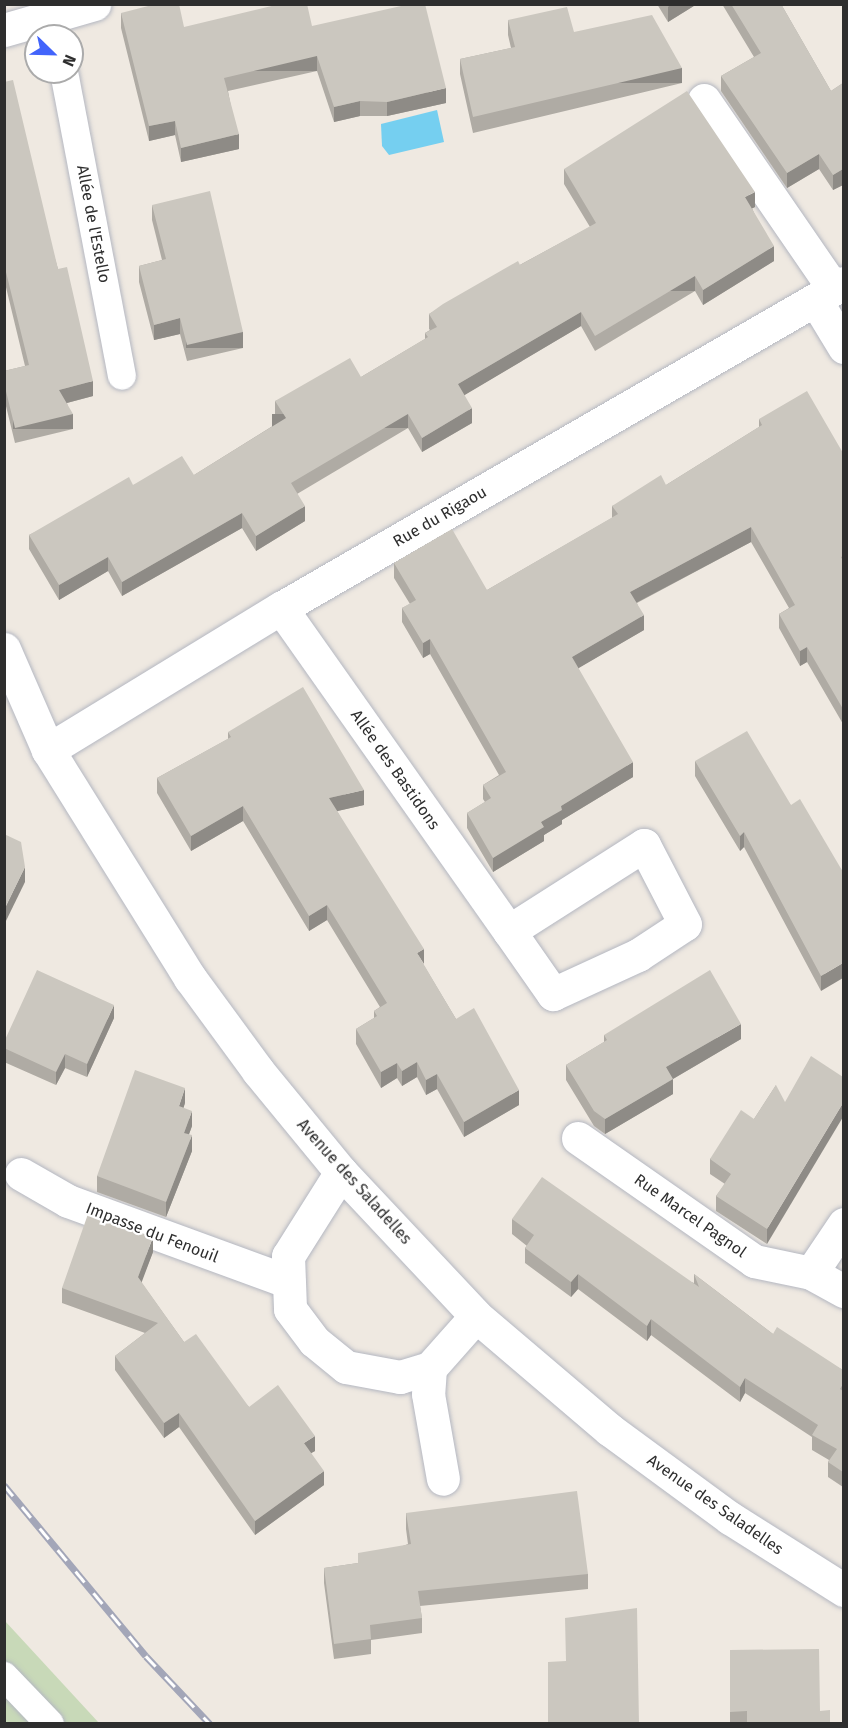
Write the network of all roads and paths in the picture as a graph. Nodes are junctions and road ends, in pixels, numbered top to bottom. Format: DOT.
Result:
graph roads {
  1 [pos="94,4"];
  2 [pos="59,24"];
  3 [pos="24,28"];
  4 [pos="4,30"];
  5 [pos="66,84"];
  6 [pos="704,100"];
  7 [pos="831,291"];
  8 [pos="843,347"];
  9 [pos="122,375"];
  10 [pos="281,608"];
  11 [pos="4,649"];
  12 [pos="48,750"];
  13 [pos="509,932"];
  14 [pos="578,1138"];
  15 [pos="341,1172"];
  16 [pos="21,1174"];
  17 [pos="843,1224"];
  18 [pos="811,1273"];
  19 [pos="289,1282"];
  20 [pos="843,1291"];
  21 [pos="476,1316"];
  22 [pos="430,1368"];
  23 [pos="443,1479"];
  24 [pos="843,1590"];
  25 [pos="4,1676"];
  26 [pos="50,1724"];
  1 -- 2 [label="street"];
  3 -- 4 [label="street"];
  5 -- 9 [label="lane, Allée de l'Estello"];
  6 -- 7 [label="street"];
  7 -- 8 [label="street"];
  7 -- 10 [label="street, Rue du Rigaou"];
  10 -- 12 [label="street, Rue du Rigaou"];
  10 -- 13 [label="street, Allée des Bastidons"];
  11 -- 12 [label="street, Avenue des Saladelles"];
  12 -- 15 [label="street, Avenue des Saladelles"];
  13 -- 13 [label="street, Allée des Bastidons"];
  14 -- 18 [label="street, Rue Marcel Pagnol"];
  15 -- 19 [label="street"];
  15 -- 21 [label="street, Avenue des Saladelles"];
  16 -- 19 [label="street, Impasse du Fenouil"];
  17 -- 18 [label="street"];
  18 -- 20 [label="street, Rue Marcel Pagnol"];
  19 -- 22 [label="street"];
  21 -- 22 [label="street"];
  21 -- 24 [label="street, Avenue des Saladelles"];
  22 -- 23 [label="street"];
  25 -- 26 [label="lane"];
}
